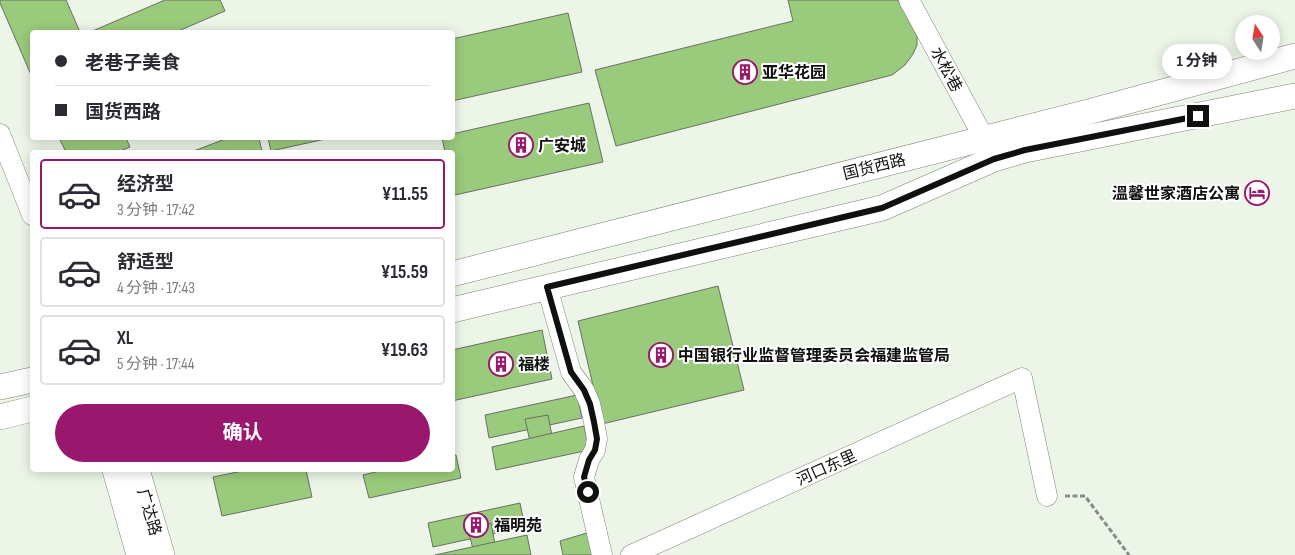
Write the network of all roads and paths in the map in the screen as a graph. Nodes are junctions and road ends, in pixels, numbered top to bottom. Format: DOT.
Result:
graph roads {
  1 [pos="910,0"];
  2 [pos="1295,56"];
  3 [pos="1295,96"];
  4 [pos="0,134"];
  5 [pos="984,138"];
  6 [pos="30,210"];
  7 [pos="455,273"];
  8 [pos="547,287"];
  9 [pos="455,309"];
  10 [pos="30,380"];
  11 [pos="0,387"];
  12 [pos="30,410"];
  13 [pos="0,417"];
  14 [pos="116,472"];
  15 [pos="138,472"];
  16 [pos="1047,496"];
  17 [pos="139,555"];
  18 [pos="162,555"];
  19 [pos="602,555"];
  20 [pos="630,555"];
  21 [pos="1129,555"];
  1 -- 5 [label="street, 水松巷"];
  2 -- 5 [label="main road, 国货西路"];
  3 -- 8 [label="main road"];
  4 -- 6 [label="street"];
  5 -- 7 [label="main road, 国货西路"];
  8 -- 9 [label="main road"];
  8 -- 19 [label="street"];
  10 -- 11 [label="main road"];
  12 -- 13 [label="main road"];
  14 -- 17 [label="main road, 广达路"];
  15 -- 18 [label="main road, 广达路"];
  16 -- 20 [label="street, 河口东里"];
  16 -- 21 [label="path"];
}
